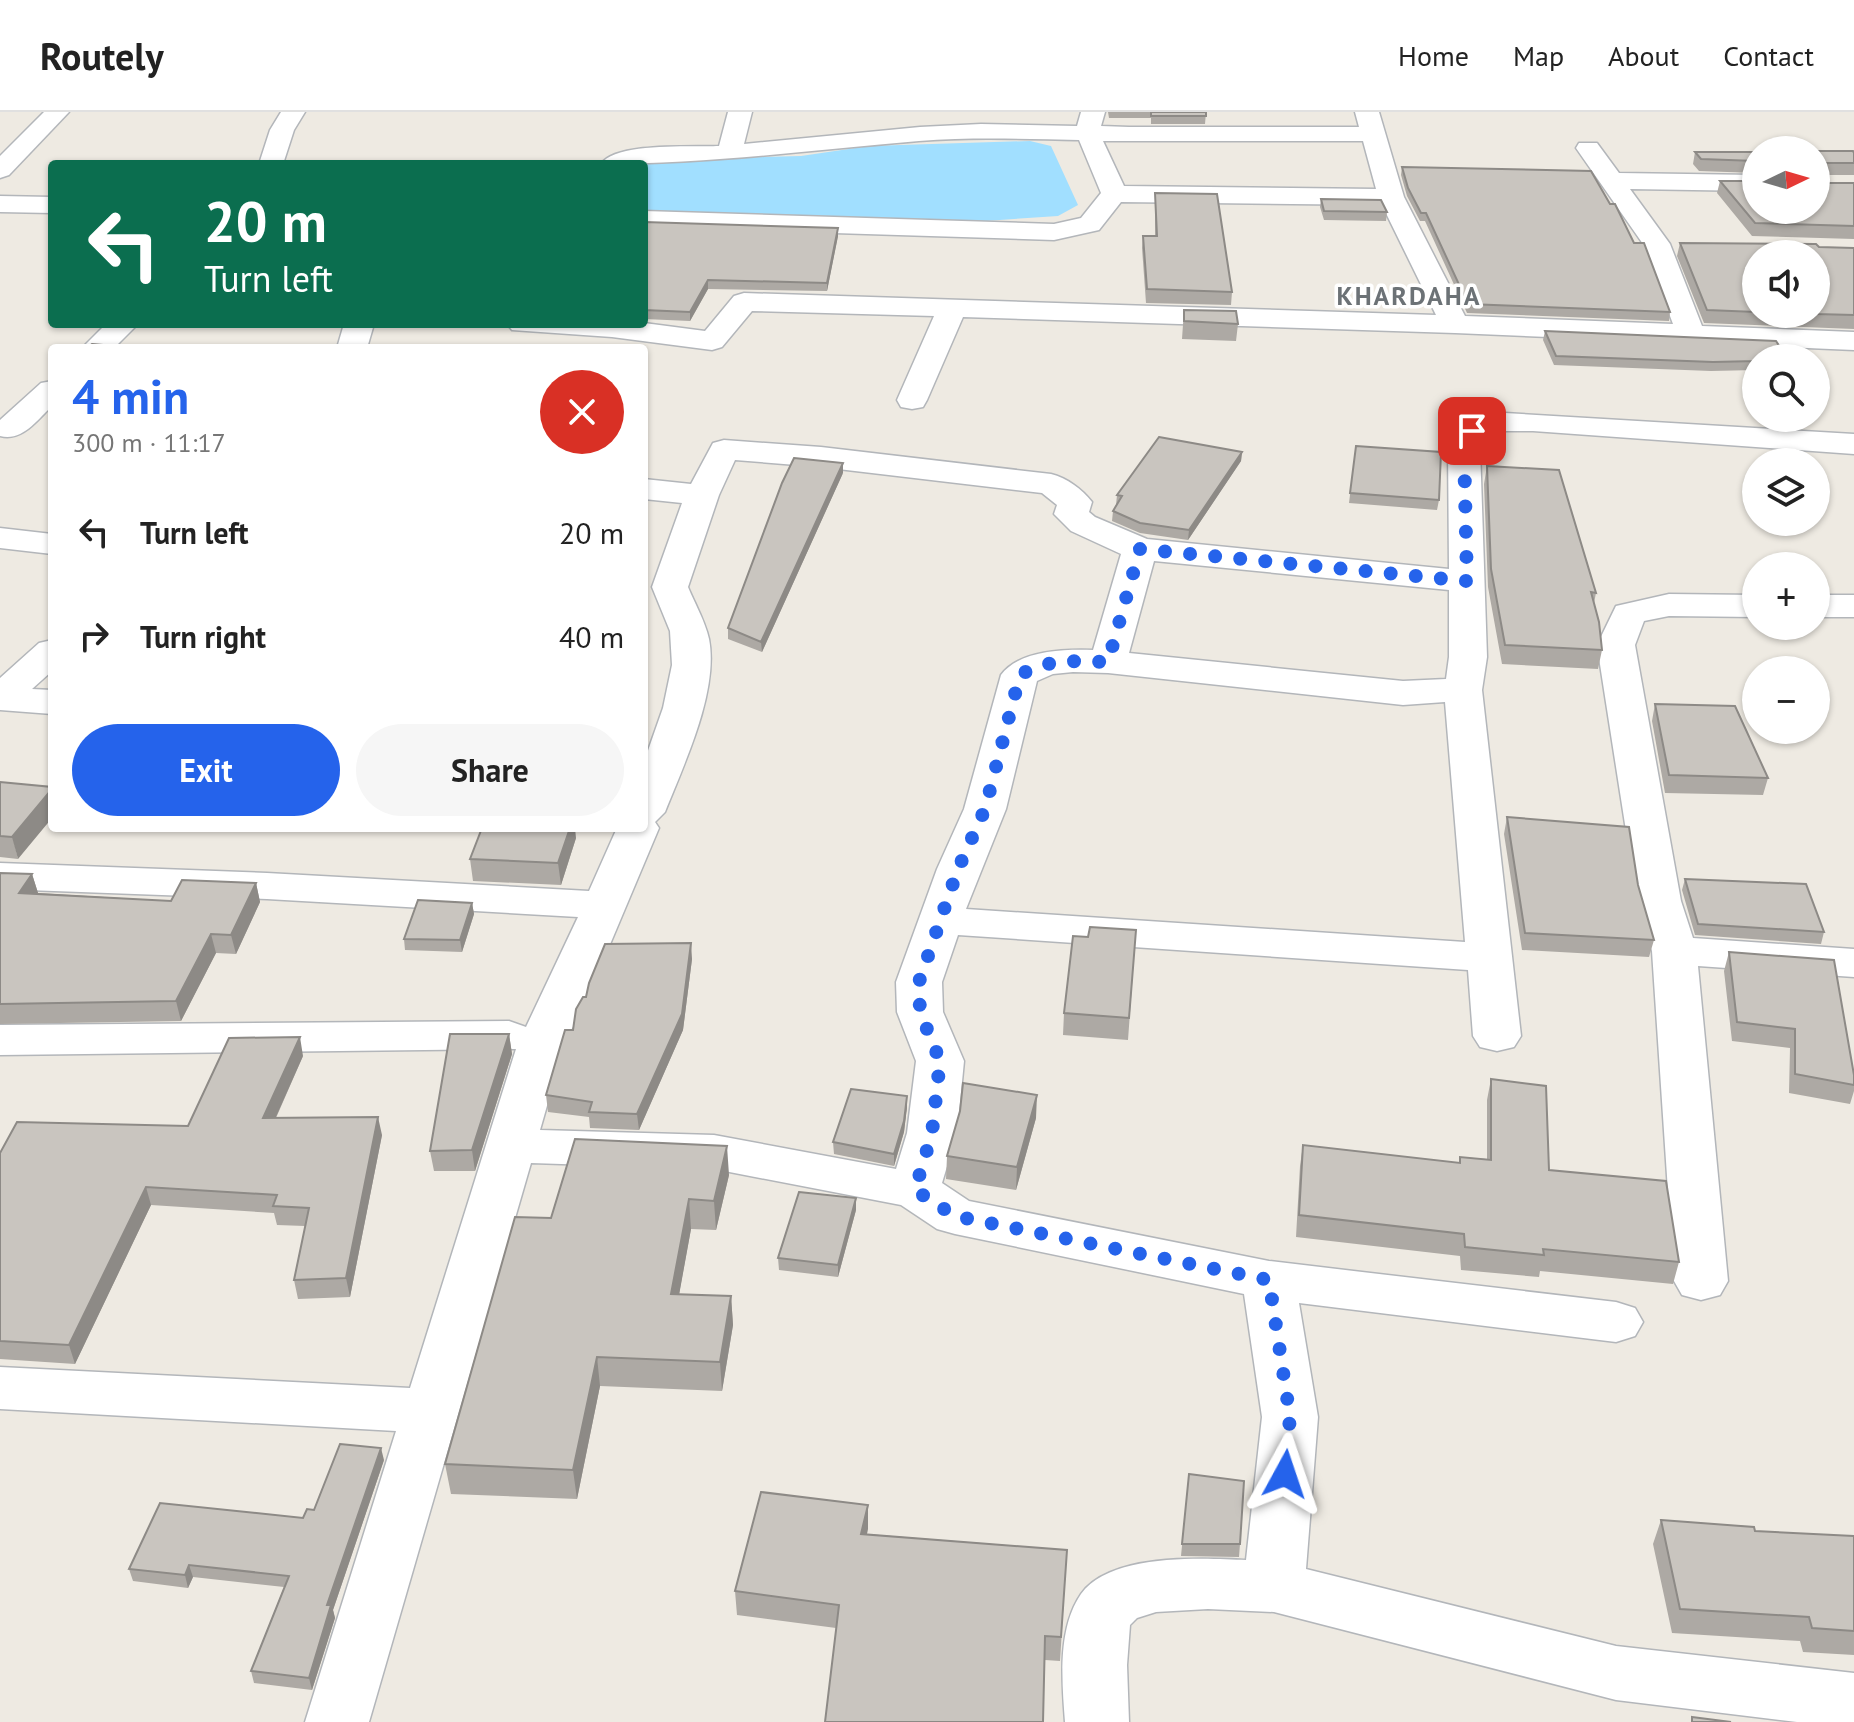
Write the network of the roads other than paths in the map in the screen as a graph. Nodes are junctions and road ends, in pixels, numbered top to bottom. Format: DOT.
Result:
graph roads {
  1 [pos="57,112"];
  2 [pos="293,112"];
  3 [pos="740,112"];
  4 [pos="1090,122"];
  5 [pos="1370,123"];
  6 [pos="1588,148"];
  7 [pos="729,153"];
  8 [pos="272,160"];
  9 [pos="626,160"];
  10 [pos="0,170"];
  11 [pos="1611,181"];
  12 [pos="1742,183"];
  13 [pos="1114,194"];
  14 [pos="1391,197"];
  15 [pos="0,204"];
  16 [pos="48,205"];
  17 [pos="648,219"];
  18 [pos="1656,244"];
  19 [pos="1687,245"];
  20 [pos="952,309"];
  21 [pos="1455,324"];
  22 [pos="119,328"];
  23 [pos="612,328"];
  24 [pos="1690,332"];
  25 [pos="1854,341"];
  26 [pos="101,344"];
  27 [pos="48,393"];
  28 [pos="912,400"];
  29 [pos="5,429"];
  30 [pos="48,432"];
  31 [pos="1854,444"];
  32 [pos="648,489"];
  33 [pos="702,495"];
  34 [pos="0,538"];
  35 [pos="48,544"];
  36 [pos="1140,549"];
  37 [pos="1467,581"];
  38 [pos="1742,606"];
  39 [pos="1830,606"];
  40 [pos="1854,606"];
  41 [pos="48,655"];
  42 [pos="1108,662"];
  43 [pos="1463,690"];
  44 [pos="0,698"];
  45 [pos="48,702"];
  46 [pos="655,755"];
  47 [pos="648,791"];
  48 [pos="636,832"];
  49 [pos="0,876"];
  50 [pos="606,905"];
  51 [pos="940,920"];
  52 [pos="1674,951"];
  53 [pos="1490,958"];
  54 [pos="1854,963"];
  55 [pos="544,1036"];
  56 [pos="1497,1036"];
  57 [pos="0,1040"];
  58 [pos="513,1146"];
  59 [pos="915,1190"];
  60 [pos="1269,1280"];
  61 [pos="1701,1281"];
  62 [pos="1616,1322"];
  63 [pos="0,1388"];
  64 [pos="430,1411"];
  65 [pos="1274,1587"];
  66 [pos="1854,1701"];
  67 [pos="337,1722"];
  68 [pos="1097,1722"];
  1 -- 10 [label="street"];
  2 -- 8 [label="street"];
  3 -- 7 [label="street"];
  4 -- 5 [label="street"];
  4 -- 7 [label="street"];
  4 -- 13 [label="street"];
  5 -- 14 [label="street"];
  6 -- 11 [label="street"];
  7 -- 9 [label="street"];
  11 -- 12 [label="street"];
  11 -- 18 [label="street"];
  13 -- 14 [label="street"];
  13 -- 17 [label="street"];
  14 -- 21 [label="street"];
  15 -- 16 [label="street"];
  18 -- 19 [label="street"];
  18 -- 24 [label="street"];
  20 -- 21 [label="street"];
  20 -- 23 [label="street"];
  20 -- 28 [label="street"];
  21 -- 24 [label="street"];
  22 -- 26 [label="street"];
  24 -- 25 [label="street"];
  27 -- 29 [label="street"];
  29 -- 30 [label="street"];
  31 -- 37 [label="street"];
  32 -- 33 [label="street"];
  33 -- 36 [label="street"];
  33 -- 46 [label="street"];
  34 -- 35 [label="street"];
  36 -- 37 [label="street"];
  36 -- 42 [label="street"];
  37 -- 43 [label="street"];
  38 -- 52 [label="street"];
  39 -- 40 [label="street"];
  41 -- 44 [label="street"];
  42 -- 43 [label="street"];
  42 -- 51 [label="street"];
  43 -- 53 [label="street"];
  44 -- 45 [label="street"];
  46 -- 47 [label="street"];
  48 -- 50 [label="street"];
  49 -- 50 [label="street"];
  50 -- 55 [label="street"];
  51 -- 53 [label="street"];
  51 -- 59 [label="street"];
  52 -- 54 [label="street"];
  52 -- 61 [label="street"];
  53 -- 56 [label="street"];
  55 -- 57 [label="street"];
  55 -- 58 [label="street"];
  58 -- 59 [label="street"];
  58 -- 64 [label="street"];
  59 -- 60 [label="street"];
  60 -- 62 [label="street"];
  60 -- 65 [label="street"];
  63 -- 64 [label="street"];
  64 -- 67 [label="street"];
  65 -- 66 [label="street"];
  65 -- 68 [label="street"];
}
